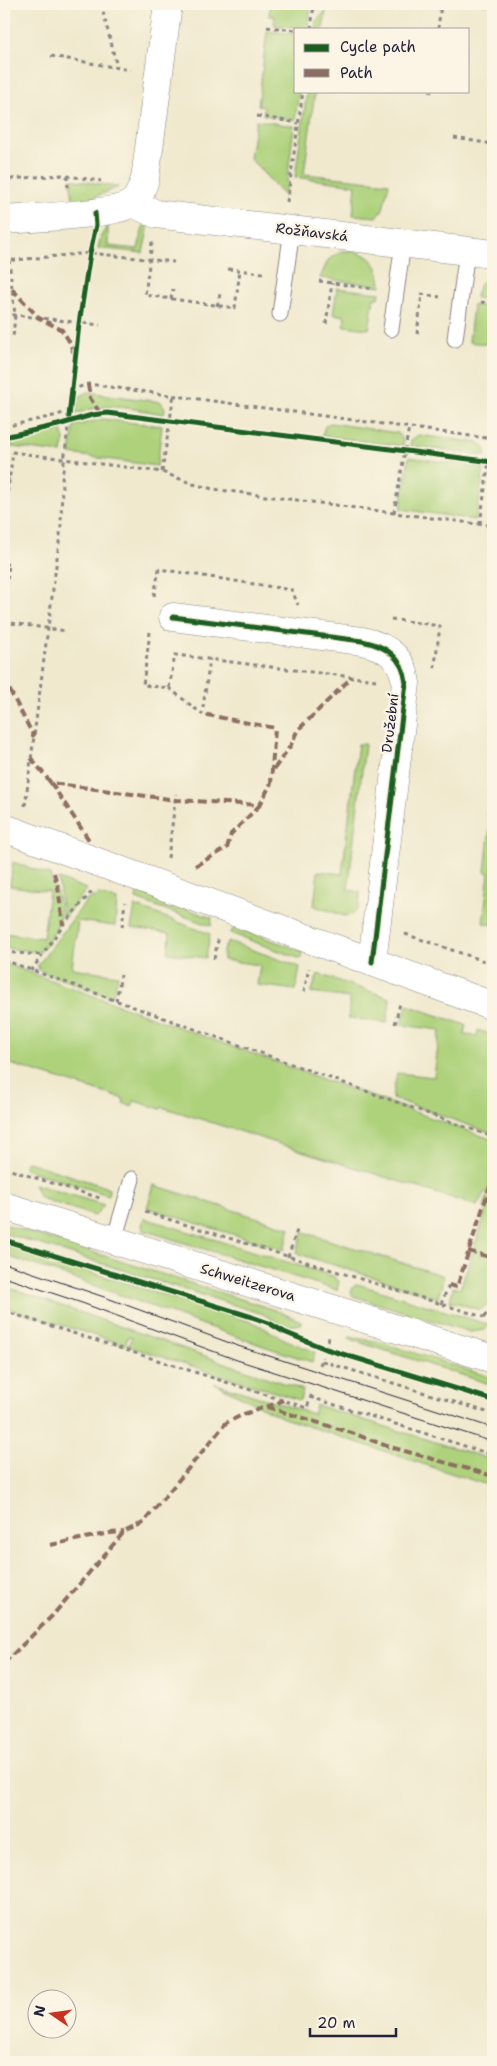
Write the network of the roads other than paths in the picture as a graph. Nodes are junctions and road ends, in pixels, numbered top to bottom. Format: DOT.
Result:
graph roads {
  1 [pos="168,4"];
  2 [pos="133,203"];
  3 [pos="4,220"];
  4 [pos="288,229"];
  5 [pos="403,243"];
  6 [pos="467,251"];
  7 [pos="493,254"];
  8 [pos="280,314"];
  9 [pos="391,329"];
  10 [pos="455,339"];
  11 [pos="162,622"];
  12 [pos="14,822"];
  13 [pos="372,962"];
  14 [pos="493,1006"];
  15 [pos="132,1179"];
  16 [pos="4,1206"];
  17 [pos="114,1240"];
  18 [pos="493,1358"];
  1 -- 2 [label="street"];
  2 -- 3 [label="street"];
  2 -- 4 [label="street, Rožňavská"];
  4 -- 5 [label="street, Rožňavská"];
  4 -- 8 [label="lane"];
  5 -- 6 [label="street, Rožňavská"];
  5 -- 9 [label="lane"];
  6 -- 7 [label="street, Rožňavská"];
  6 -- 10 [label="lane"];
  11 -- 13 [label="street, Družební"];
  12 -- 13 [label="street"];
  13 -- 14 [label="street"];
  15 -- 17 [label="lane"];
  16 -- 17 [label="street, Schweitzerova"];
  17 -- 18 [label="street, Schweitzerova"];
}
